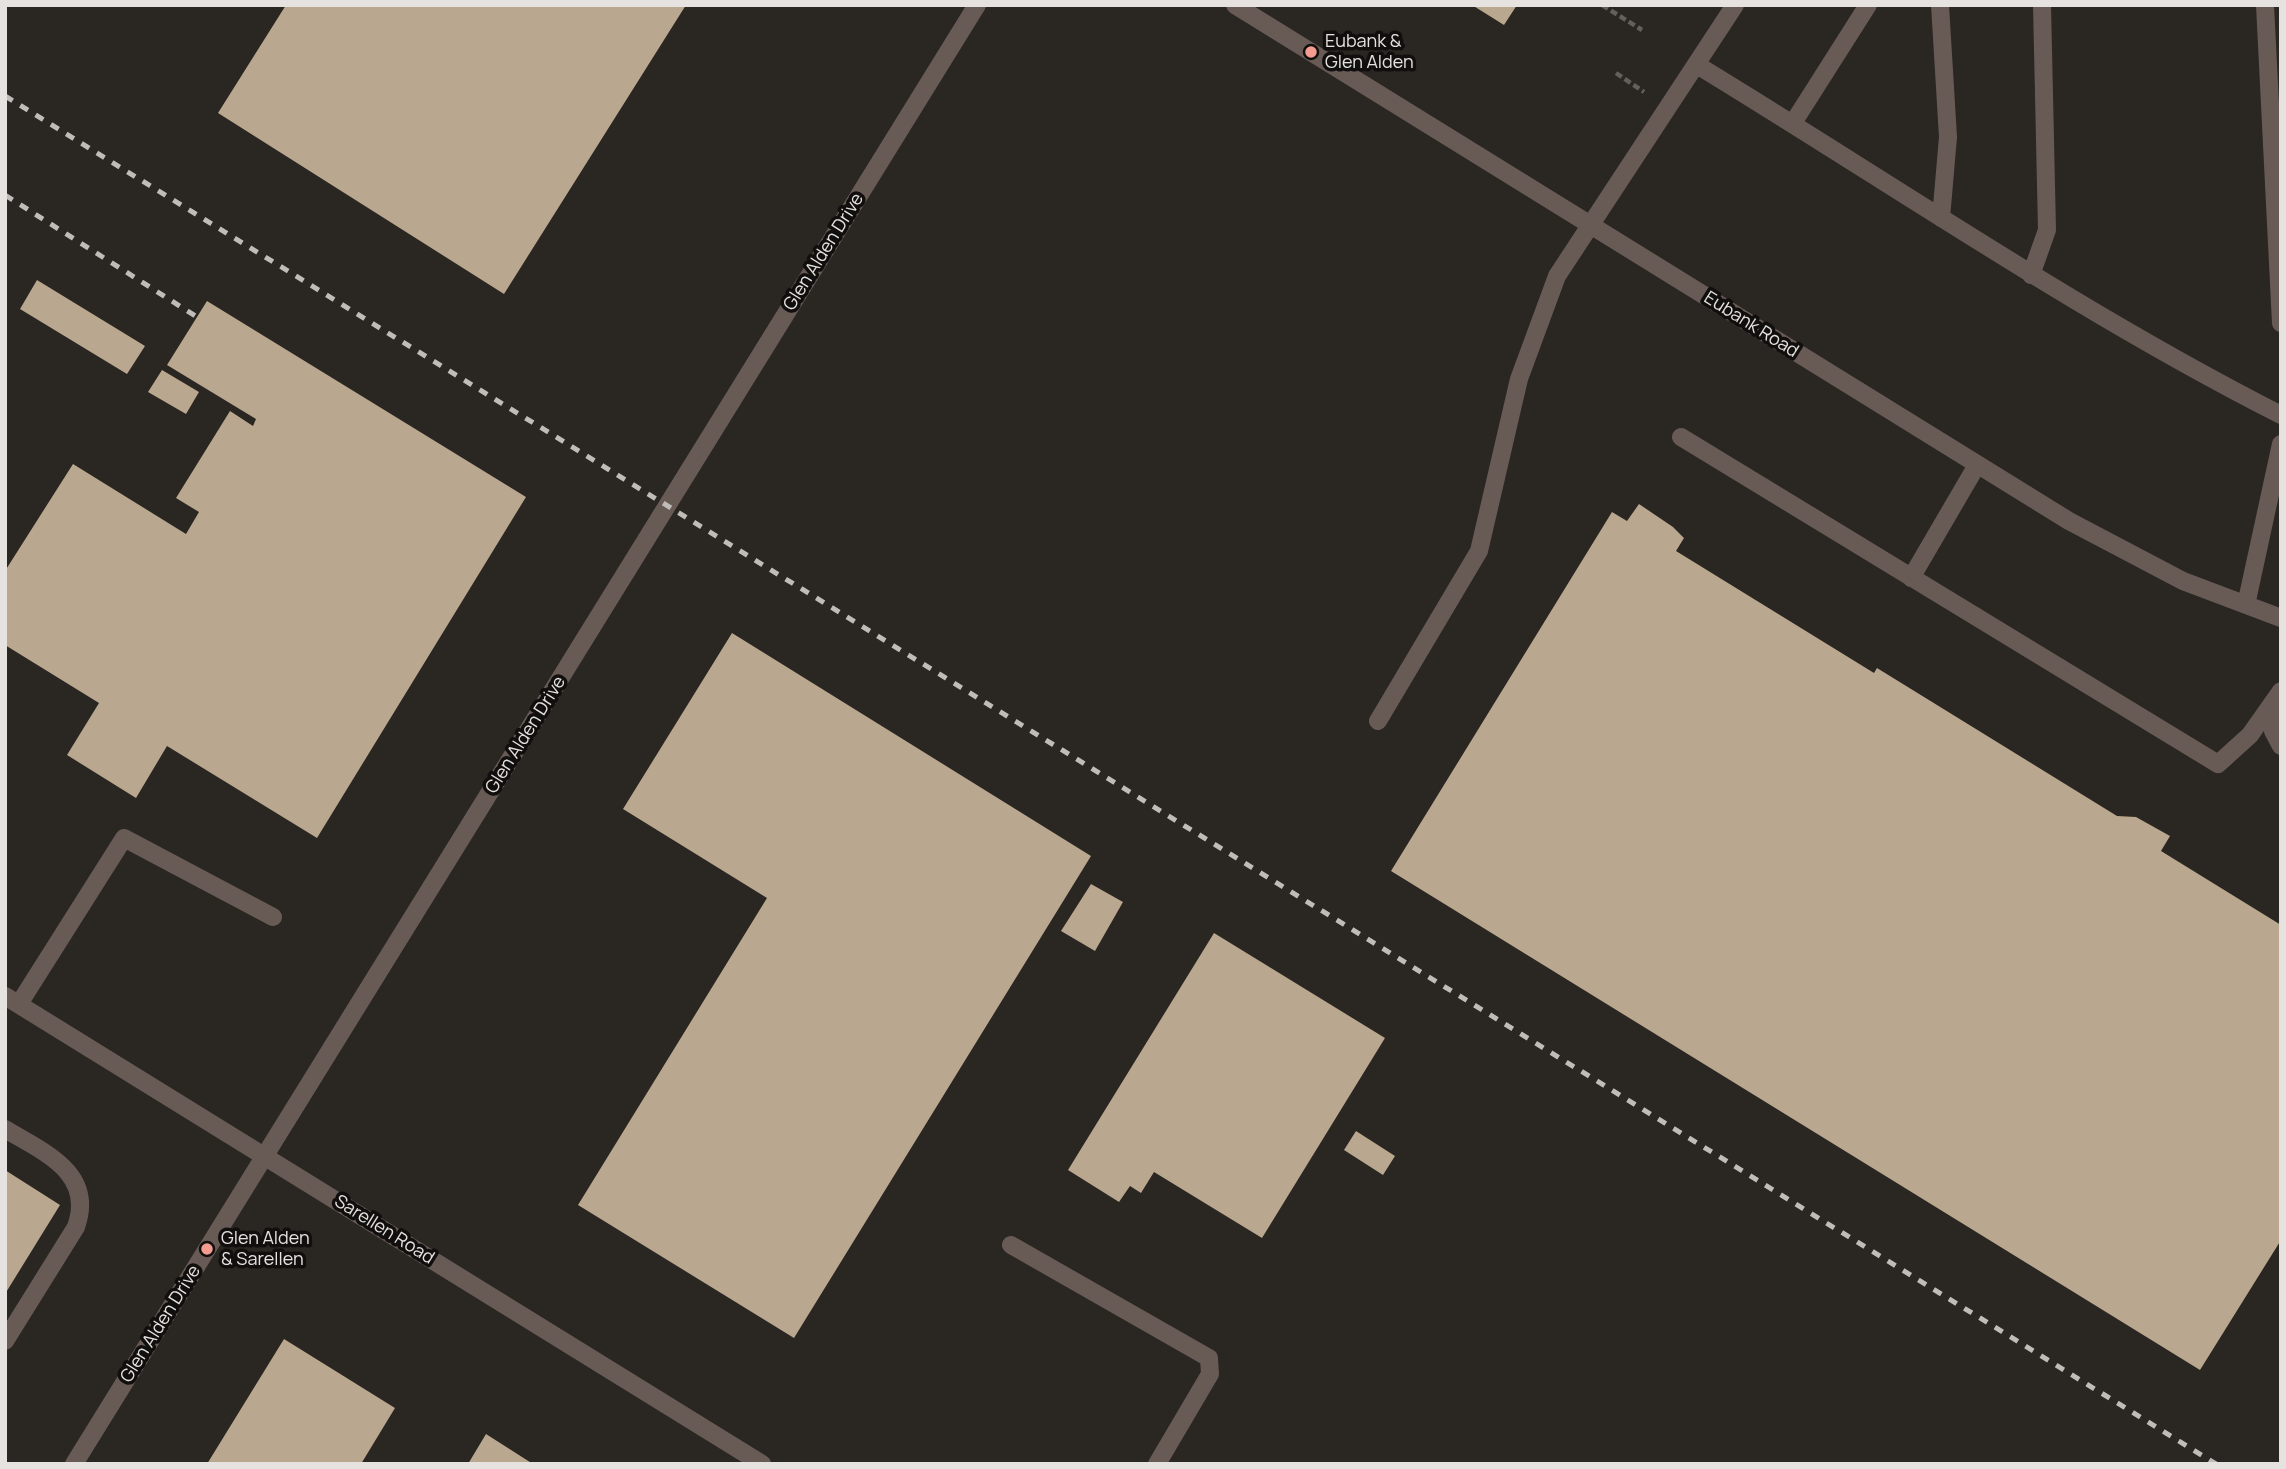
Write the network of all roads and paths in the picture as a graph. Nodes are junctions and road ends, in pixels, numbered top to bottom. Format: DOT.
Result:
graph roads {
  1 [pos="978,5"];
  2 [pos="1235,5"];
  3 [pos="1602,5"];
  4 [pos="1735,5"];
  5 [pos="1868,5"];
  6 [pos="1940,5"];
  7 [pos="2042,5"];
  8 [pos="2266,5"];
  9 [pos="1642,30"];
  10 [pos="1697,65"];
  11 [pos="1793,123"];
  12 [pos="1941,218"];
  13 [pos="1589,225"];
  14 [pos="2031,275"];
  15 [pos="2281,323"];
  16 [pos="2281,415"];
  17 [pos="1681,437"];
  18 [pos="2281,444"];
  19 [pos="1978,465"];
  20 [pos="1911,578"];
  21 [pos="2246,605"];
  22 [pos="2281,618"];
  23 [pos="2280,693"];
  24 [pos="1378,721"];
  25 [pos="2281,746"];
  26 [pos="273,917"];
  27 [pos="12,1000"];
  28 [pos="5,1129"];
  29 [pos="265,1156"];
  30 [pos="1011,1245"];
  31 [pos="5,1341"];
  32 [pos="74,1464"];
  33 [pos="762,1464"];
  34 [pos="1157,1464"];
  1 -- 29 [label="street, Glen Alden Drive"];
  2 -- 13 [label="street, Eubank Road"];
  3 -- 9 [label="path"];
  4 -- 10 [label="street"];
  5 -- 11 [label="street"];
  6 -- 12 [label="street"];
  7 -- 14 [label="street"];
  8 -- 15 [label="street"];
  10 -- 11 [label="street"];
  10 -- 13 [label="street"];
  11 -- 12 [label="street"];
  12 -- 14 [label="street"];
  13 -- 19 [label="street, Eubank Road"];
  13 -- 24 [label="street"];
  14 -- 16 [label="street"];
  17 -- 20 [label="street"];
  18 -- 21 [label="street"];
  19 -- 20 [label="street"];
  19 -- 21 [label="street, Eubank Road"];
  20 -- 23 [label="street"];
  21 -- 22 [label="street, Eubank Road"];
  23 -- 25 [label="street"];
  26 -- 27 [label="street"];
  27 -- 29 [label="street, Sarellen Road"];
  28 -- 31 [label="street"];
  29 -- 32 [label="street, Glen Alden Drive"];
  29 -- 33 [label="street, Sarellen Road"];
  30 -- 34 [label="street"];
}
